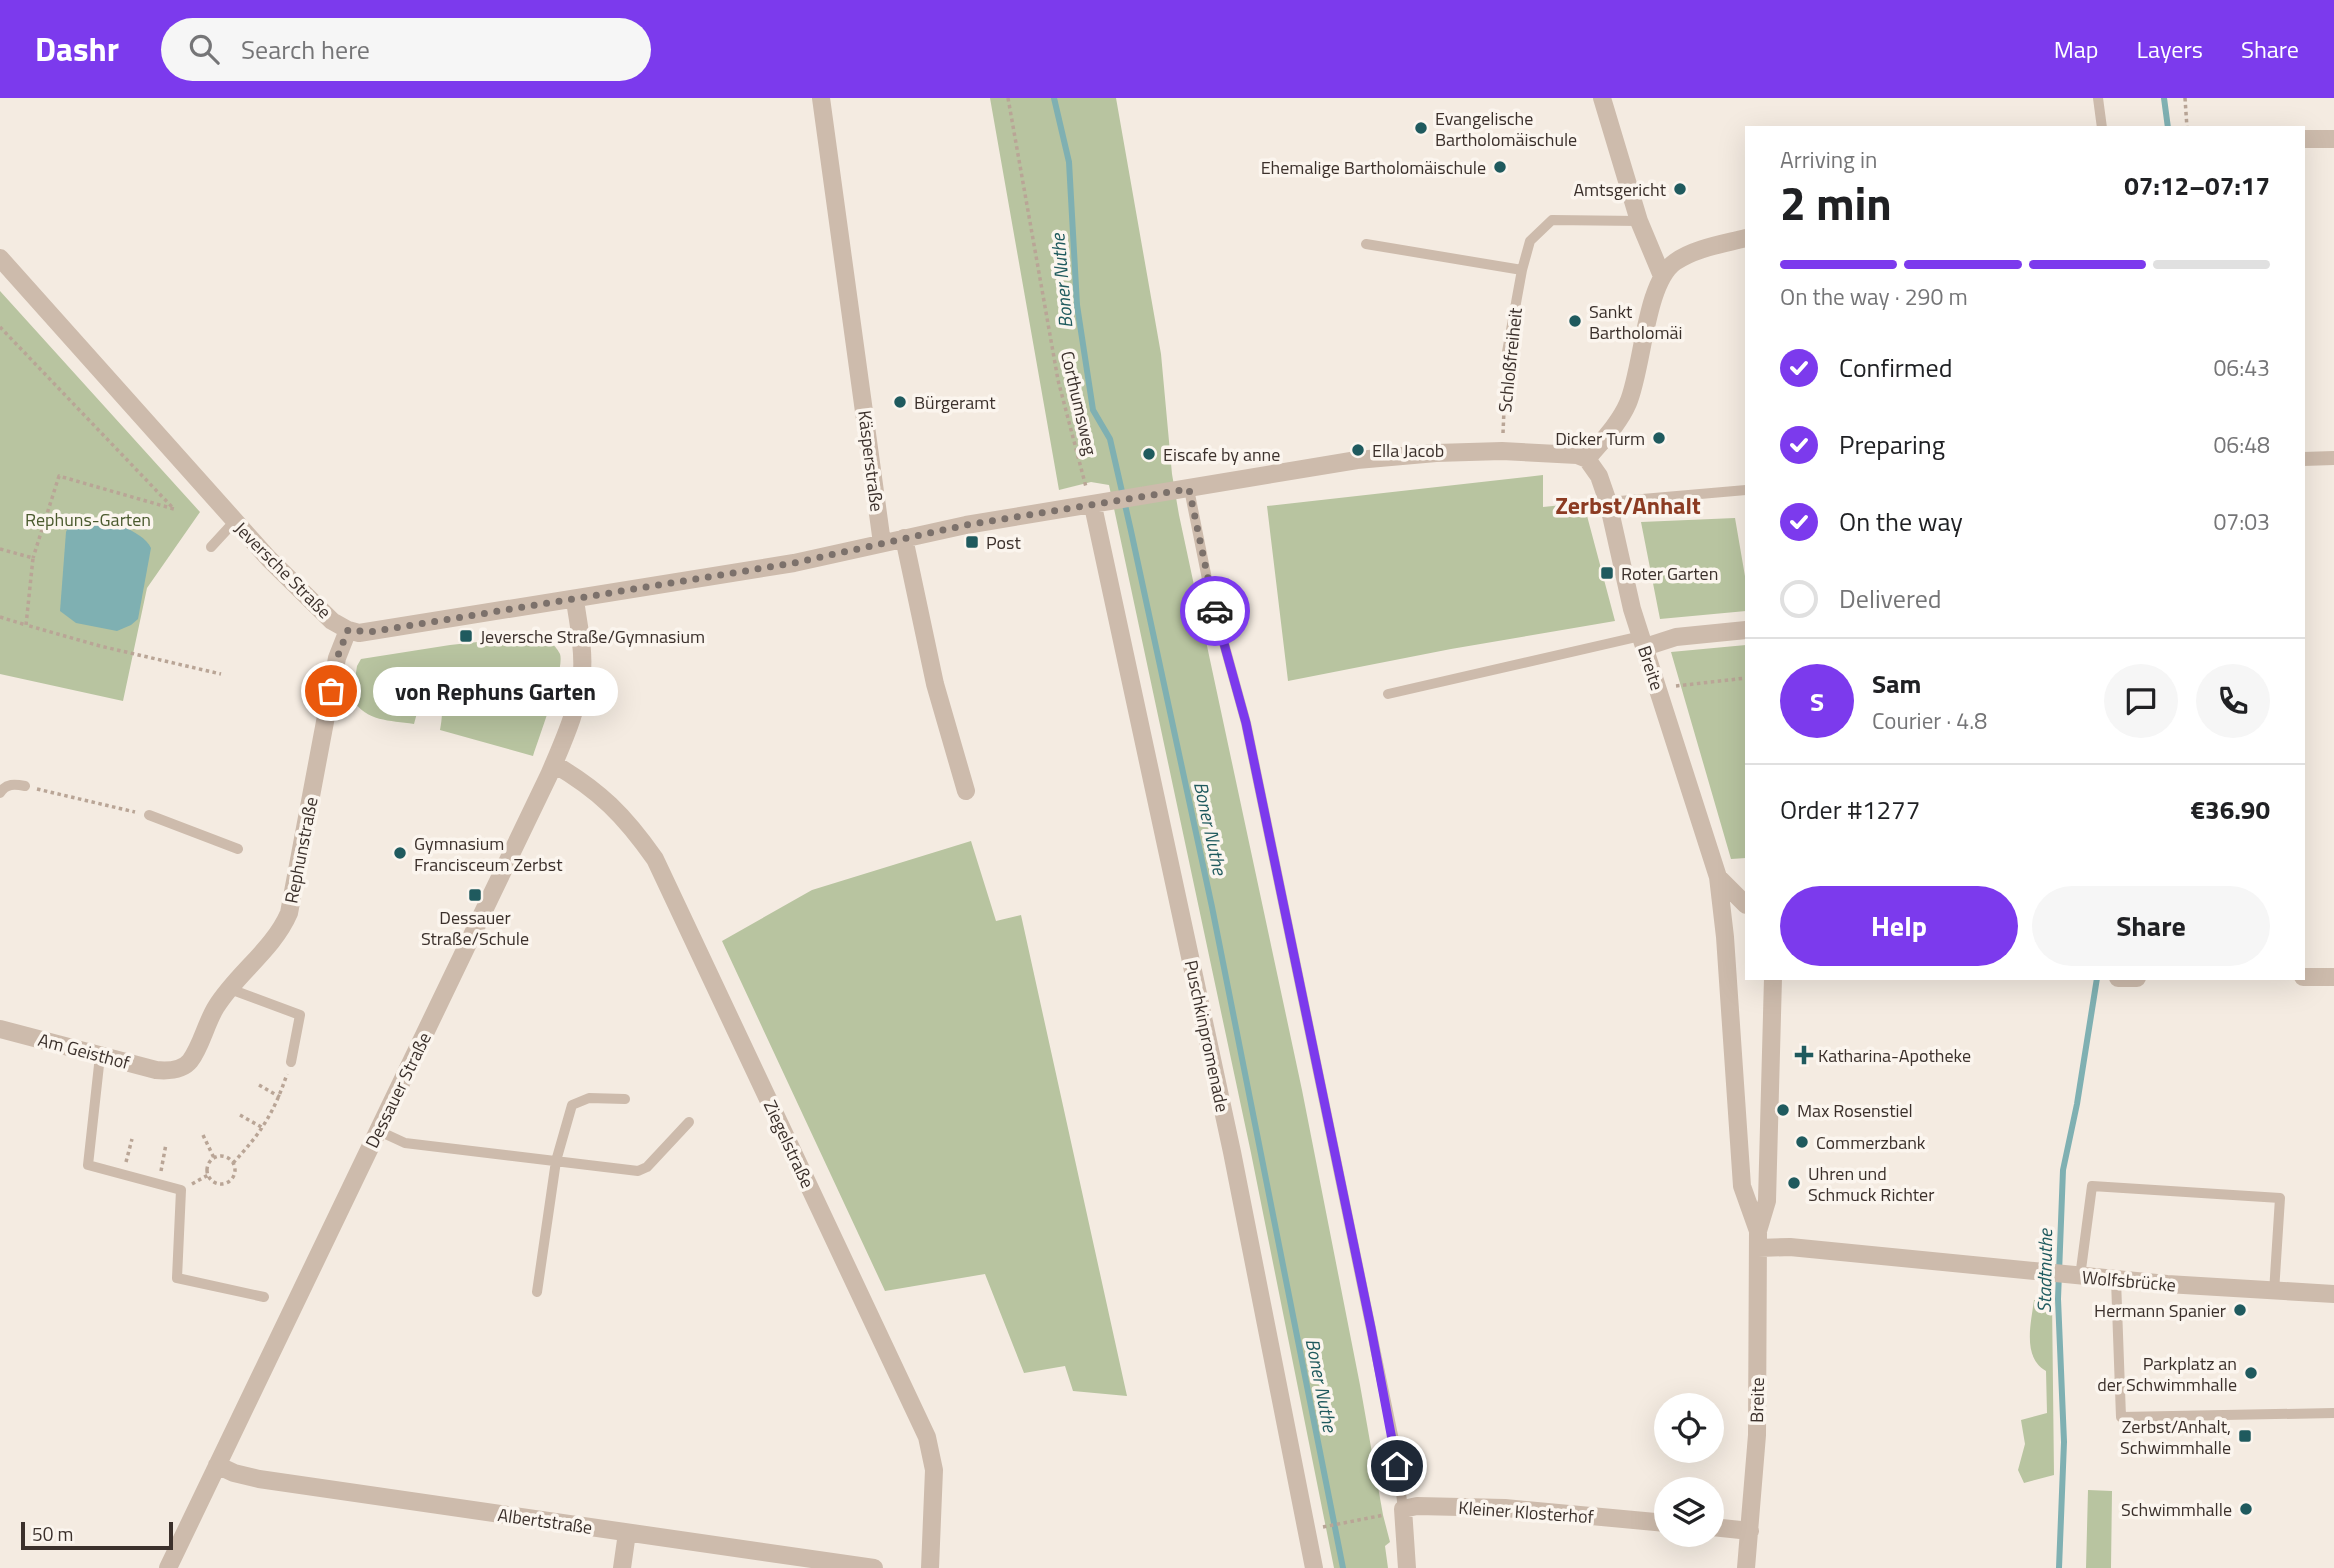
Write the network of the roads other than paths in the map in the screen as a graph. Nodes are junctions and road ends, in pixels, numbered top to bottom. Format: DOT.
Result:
graph roads {
  1 [pos="821,98"];
  2 [pos="1602,98"];
  3 [pos="2098,98"];
  4 [pos="2102,126"];
  5 [pos="2305,139"];
  6 [pos="2334,139"];
  7 [pos="1639,221"];
  8 [pos="1745,238"];
  9 [pos="1366,244"];
  10 [pos="0,258"];
  11 [pos="1522,270"];
  12 [pos="1662,276"];
  13 [pos="1507,352"];
  14 [pos="2334,458"];
  15 [pos="2305,459"];
  16 [pos="1587,460"];
  17 [pos="1189,489"];
  18 [pos="1745,490"];
  19 [pos="1608,502"];
  20 [pos="1098,505"];
  21 [pos="234,522"];
  22 [pos="904,538"];
  23 [pos="882,543"];
  24 [pos="211,547"];
  25 [pos="575,600"];
  26 [pos="348,630"];
  27 [pos="1745,630"];
  28 [pos="1643,641"];
  29 [pos="1388,694"];
  30 [pos="554,764"];
  31 [pos="25,786"];
  32 [pos="966,791"];
  33 [pos="0,793"];
  34 [pos="149,815"];
  35 [pos="238,849"];
  36 [pos="1717,877"];
  37 [pos="1745,904"];
  38 [pos="2305,977"];
  39 [pos="2334,977"];
  40 [pos="1773,980"];
  41 [pos="230,989"];
  42 [pos="0,1029"];
  43 [pos="100,1056"];
  44 [pos="291,1062"];
  45 [pos="169,1071"];
  46 [pos="625,1099"];
  47 [pos="689,1122"];
  48 [pos="379,1130"];
  49 [pos="556,1161"];
  50 [pos="1758,1239"];
  51 [pos="2080,1277"];
  52 [pos="2116,1280"];
  53 [pos="537,1292"];
  54 [pos="2274,1292"];
  55 [pos="2334,1294"];
  56 [pos="264,1297"];
  57 [pos="2334,1413"];
  58 [pos="217,1465"];
  59 [pos="1403,1508"];
  60 [pos="1654,1522"];
  61 [pos="1724,1528"];
  62 [pos="1750,1531"];
  63 [pos="627,1533"];
  64 [pos="168,1568"];
  65 [pos="622,1568"];
  66 [pos="874,1568"];
  67 [pos="930,1568"];
  68 [pos="1314,1568"];
  69 [pos="1407,1568"];
  70 [pos="1746,1568"];
  1 -- 23 [label="street, Käsperstraße"];
  2 -- 7 [label="street"];
  3 -- 4 [label="lane"];
  5 -- 6 [label="street"];
  7 -- 11 [label="lane, Schloßfreiheit"];
  7 -- 12 [label="street"];
  8 -- 12 [label="street"];
  9 -- 11 [label="lane"];
  10 -- 21 [label="street, Jeversche Straße"];
  11 -- 13 [label="lane, Schloßfreiheit"];
  12 -- 16 [label="street"];
  14 -- 15 [label="street"];
  16 -- 17 [label="street"];
  16 -- 19 [label="street, Breite"];
  17 -- 20 [label="street"];
  17 -- 59 [label="lane"];
  18 -- 19 [label="lane"];
  19 -- 28 [label="street, Breite"];
  20 -- 22 [label="street"];
  20 -- 68 [label="street, Puschkinpromenade"];
  21 -- 24 [label="lane"];
  21 -- 26 [label="street, Jeversche Straße"];
  22 -- 23 [label="street"];
  22 -- 32 [label="street"];
  23 -- 25 [label="street, Jeversche Straße"];
  25 -- 26 [label="street, Jeversche Straße"];
  25 -- 30 [label="street, Dessauer Straße"];
  26 -- 41 [label="street, Rephunstraße"];
  27 -- 28 [label="street"];
  28 -- 29 [label="lane"];
  28 -- 36 [label="street, Breite"];
  30 -- 48 [label="street, Dessauer Straße"];
  30 -- 67 [label="street, Ziegelstraße"];
  31 -- 33 [label="lane"];
  34 -- 35 [label="lane"];
  36 -- 37 [label="street, Breite"];
  36 -- 50 [label="street, Breite"];
  38 -- 39 [label="street"];
  40 -- 50 [label="street, Breite"];
  41 -- 44 [label="lane"];
  41 -- 45 [label="street, Rephunstraße"];
  42 -- 43 [label="street, Am Geisthof"];
  43 -- 45 [label="street, Am Geisthof"];
  43 -- 56 [label="lane"];
  46 -- 49 [label="lane"];
  47 -- 49 [label="lane"];
  48 -- 49 [label="lane"];
  48 -- 58 [label="street, Dessauer Straße"];
  49 -- 53 [label="lane"];
  50 -- 51 [label="street, Wolfsbrücke"];
  50 -- 62 [label="street, Breite"];
  51 -- 52 [label="street, Wolfsbrücke"];
  51 -- 54 [label="lane"];
  52 -- 54 [label="street, Wolfsbrücke"];
  52 -- 57 [label="lane"];
  54 -- 55 [label="street, Wolfsbrücke"];
  58 -- 63 [label="street, Albertstraße"];
  58 -- 64 [label="street, Dessauer Straße"];
  59 -- 60 [label="street, Kleiner Klosterhof"];
  59 -- 69 [label="street"];
  61 -- 62 [label="street"];
  62 -- 70 [label="street, Breite"];
  63 -- 65 [label="street"];
  63 -- 66 [label="street, Albertstraße"];
}
